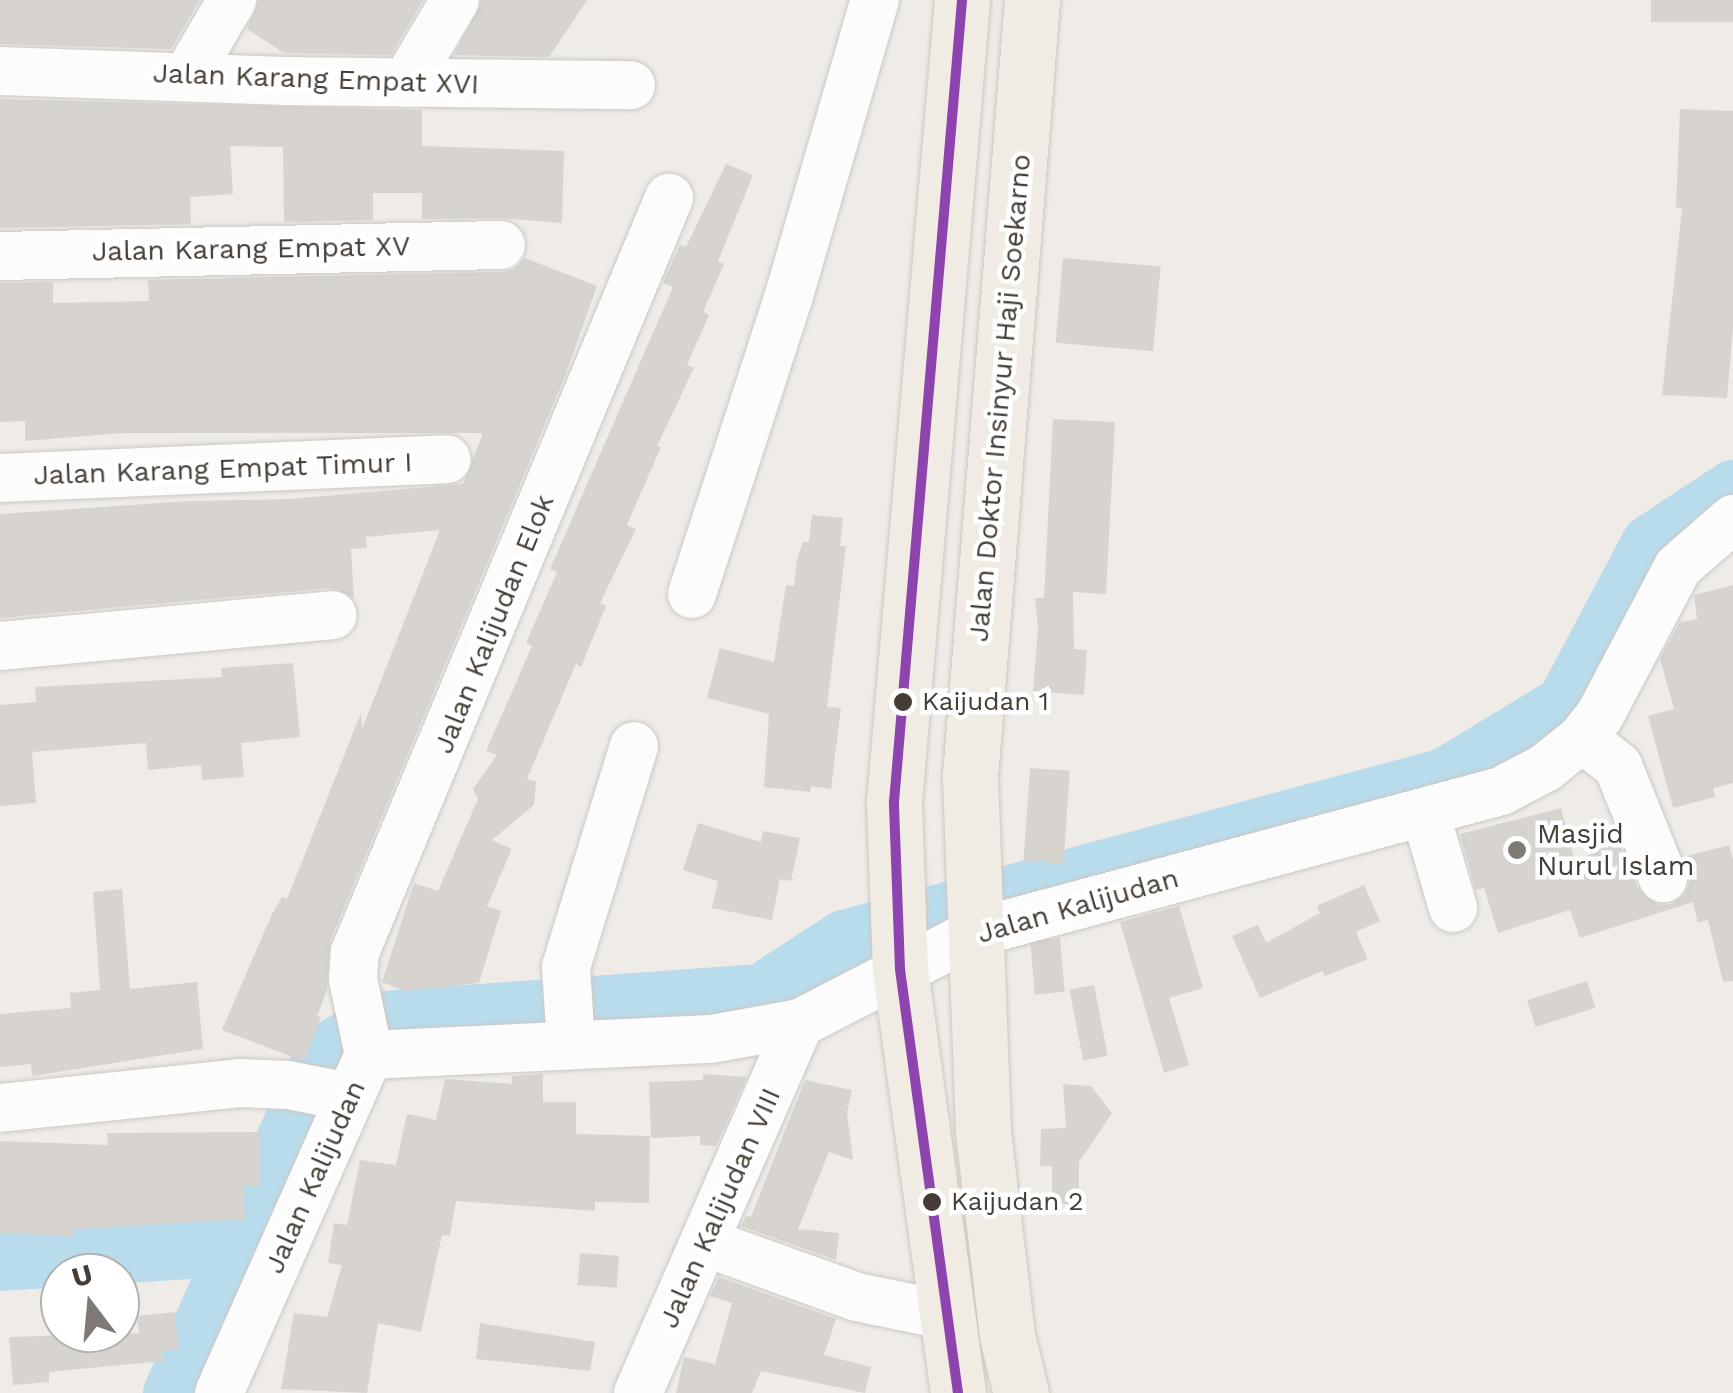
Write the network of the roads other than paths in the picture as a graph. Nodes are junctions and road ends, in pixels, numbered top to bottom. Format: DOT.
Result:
graph roads {
  1 [pos="232,0"];
  2 [pos="455,0"];
  3 [pos="875,0"];
  4 [pos="962,0"];
  5 [pos="1032,0"];
  6 [pos="0,71"];
  7 [pos="188,75"];
  8 [pos="406,83"];
  9 [pos="631,84"];
  10 [pos="669,198"];
  11 [pos="501,244"];
  12 [pos="0,256"];
  13 [pos="447,459"];
  14 [pos="0,478"];
  15 [pos="1733,520"];
  16 [pos="692,594"];
  17 [pos="333,615"];
  18 [pos="0,646"];
  19 [pos="1582,738"];
  20 [pos="634,746"];
  21 [pos="1425,812"];
  22 [pos="1663,878"];
  23 [pos="974,907"];
  24 [pos="1452,908"];
  25 [pos="899,958"];
  26 [pos="800,1023"];
  27 [pos="569,1024"];
  28 [pos="342,1060"];
  29 [pos="0,1108"];
  30 [pos="707,1243"];
  31 [pos="944,1315"];
  32 [pos="219,1393"];
  33 [pos="638,1393"];
  34 [pos="958,1393"];
  35 [pos="1021,1393"];
  1 -- 7 [label="street"];
  2 -- 8 [label="street"];
  3 -- 16 [label="street"];
  4 -- 25 [label="main road"];
  5 -- 23 [label="main road, Jalan Doktor Insinyur Haji Soekarno"];
  6 -- 7 [label="street, Jalan Karang Empat XVI"];
  7 -- 8 [label="street, Jalan Karang Empat XVI"];
  8 -- 9 [label="street, Jalan Karang Empat XVI"];
  10 -- 28 [label="street, Jalan Kalijudan Elok"];
  11 -- 12 [label="street, Jalan Karang Empat XV"];
  13 -- 14 [label="street, Jalan Karang Empat Timur I"];
  15 -- 19 [label="street, Jalan Kalijudan"];
  17 -- 18 [label="street"];
  19 -- 21 [label="street, Jalan Kalijudan"];
  19 -- 22 [label="street"];
  20 -- 27 [label="street"];
  21 -- 23 [label="street, Jalan Kalijudan"];
  21 -- 24 [label="street"];
  23 -- 25 [label="street, Jalan Kalijudan"];
  23 -- 35 [label="main road, Jalan Doktor Insinyur Haji Soekarno"];
  25 -- 26 [label="street, Jalan Kalijudan"];
  25 -- 31 [label="main road"];
  26 -- 27 [label="street, Jalan Kalijudan"];
  26 -- 30 [label="street, Jalan Kalijudan VIII"];
  27 -- 28 [label="street, Jalan Kalijudan"];
  28 -- 29 [label="street"];
  28 -- 32 [label="street, Jalan Kalijudan"];
  30 -- 31 [label="street"];
  30 -- 33 [label="street, Jalan Kalijudan VIII"];
  31 -- 34 [label="main road"];
}
